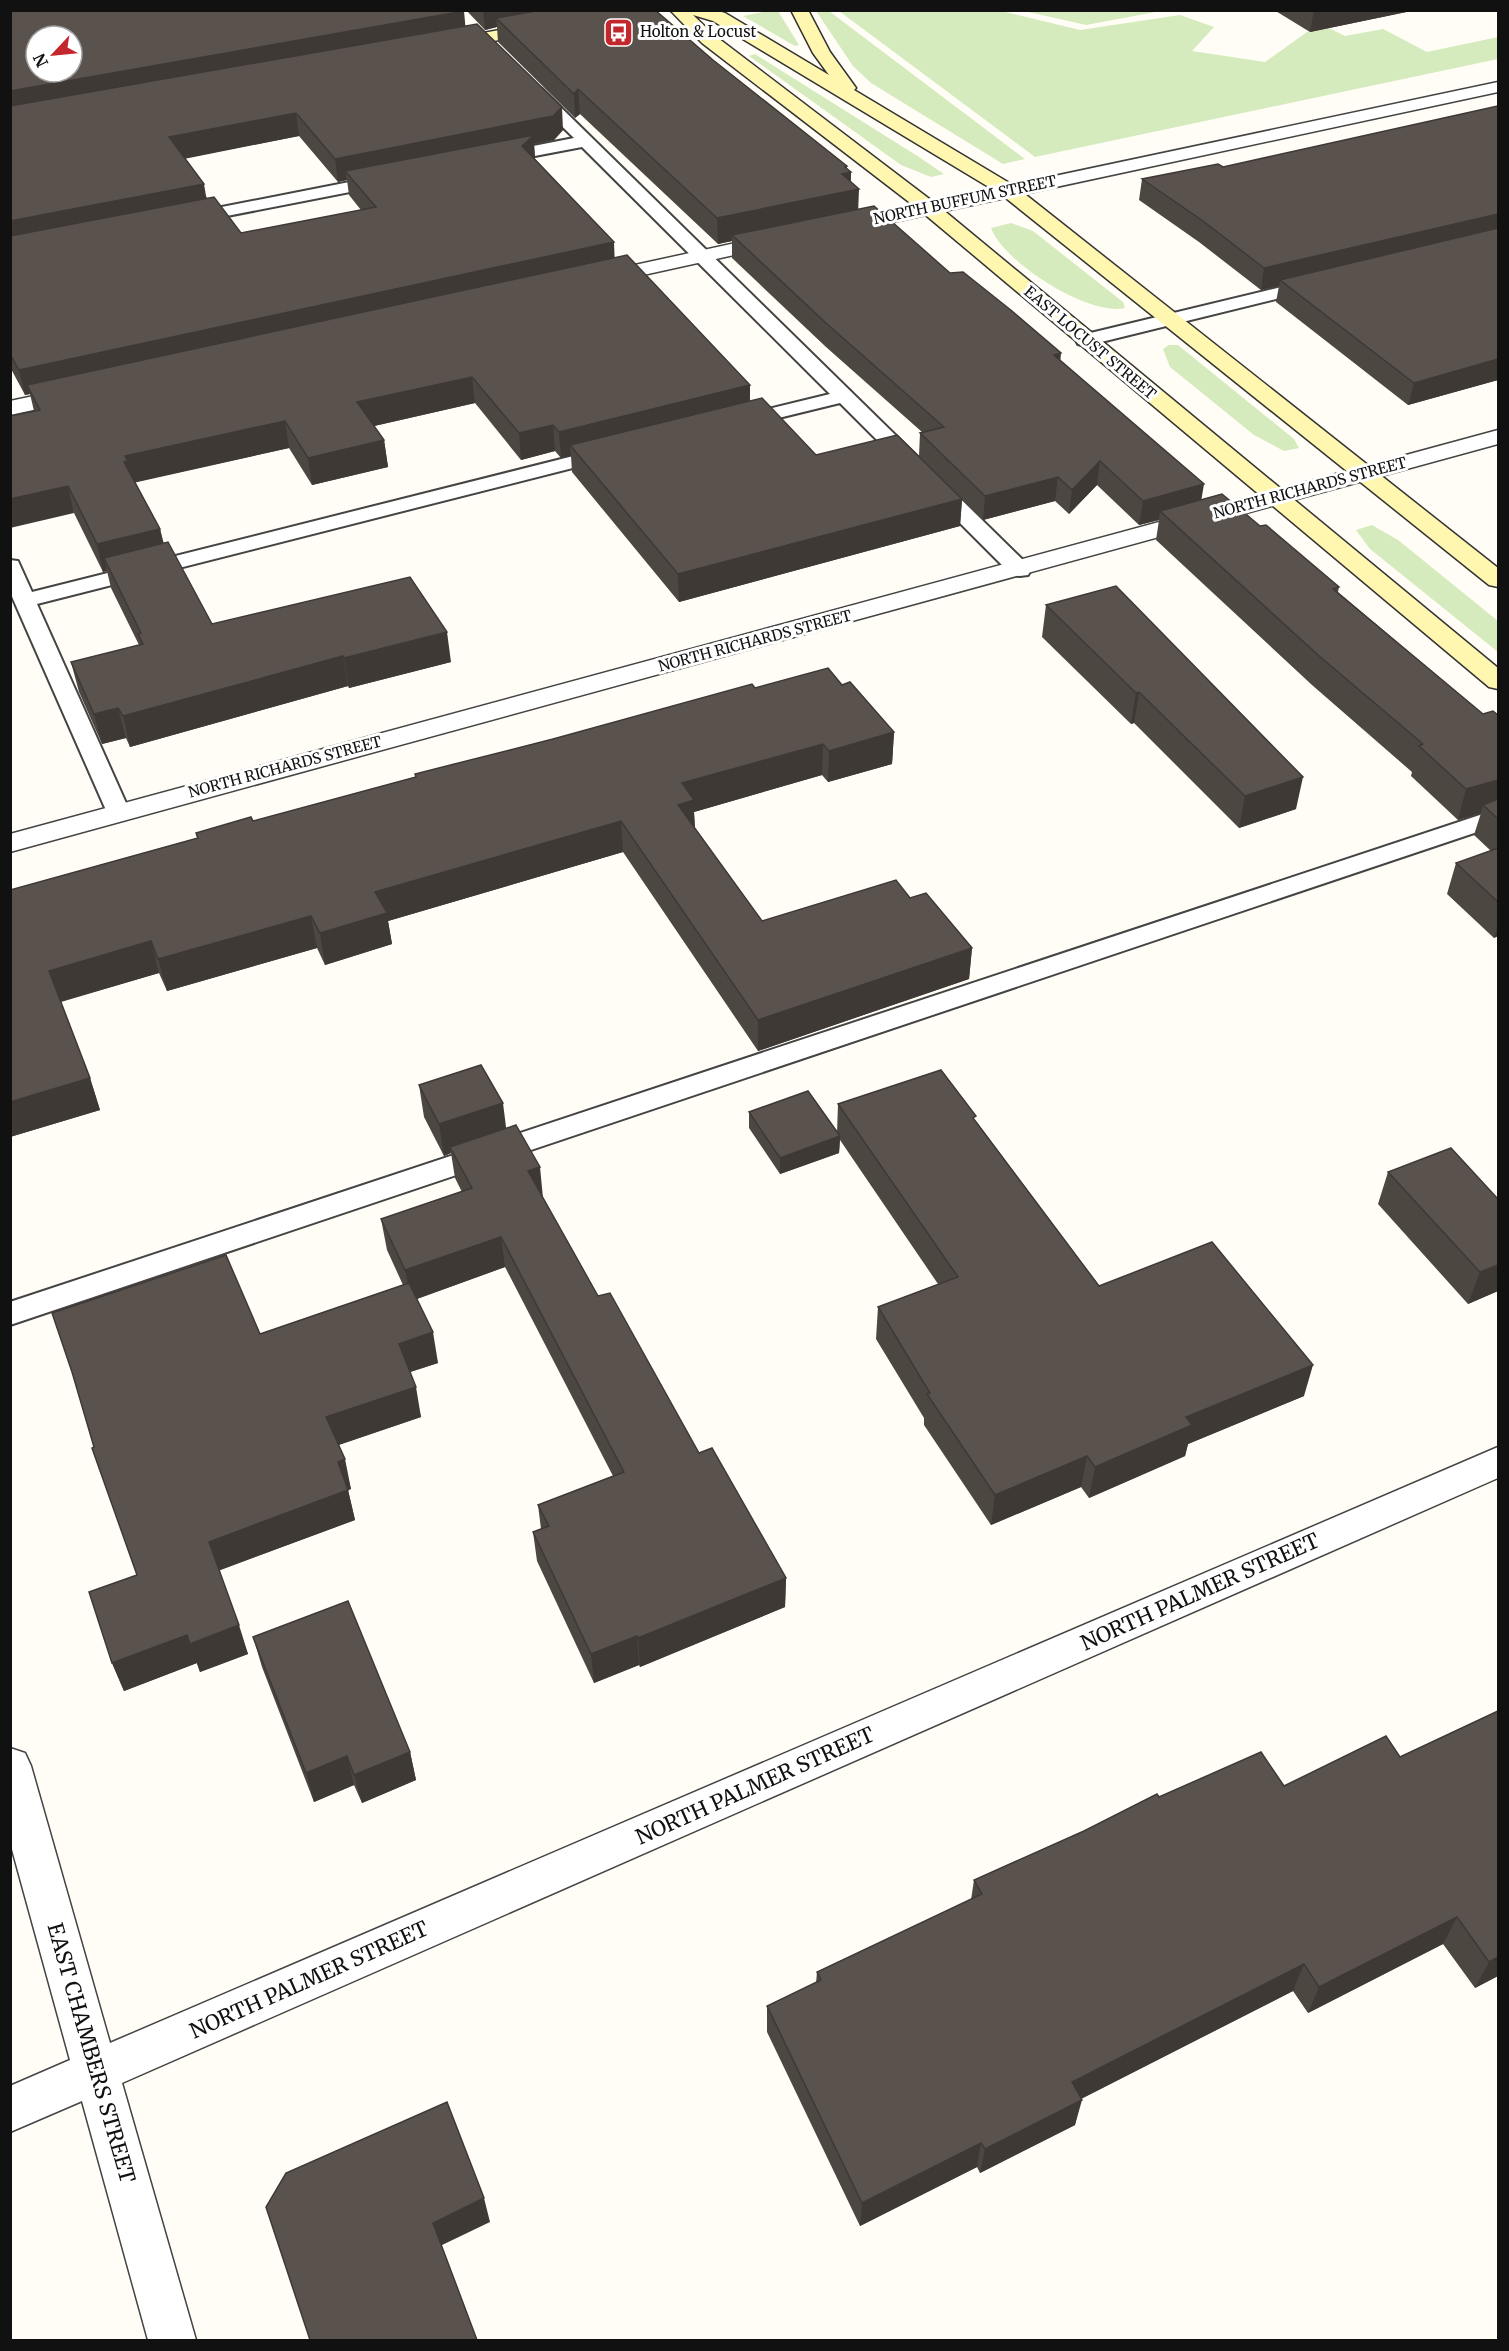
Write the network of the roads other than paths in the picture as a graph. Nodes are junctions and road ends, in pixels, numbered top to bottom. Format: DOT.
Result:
graph roads {
  1 [pos="678,10"];
  2 [pos="695,10"];
  3 [pos="799,10"];
  4 [pos="465,22"];
  5 [pos="560,24"];
  6 [pos="488,44"];
  7 [pos="423,49"];
  8 [pos="524,80"];
  9 [pos="1498,87"];
  10 [pos="853,97"];
  11 [pos="586,141"];
  12 [pos="483,161"];
  13 [pos="402,177"];
  14 [pos="1009,191"];
  15 [pos="929,208"];
  16 [pos="173,222"];
  17 [pos="825,230"];
  18 [pos="791,237"];
  19 [pos="702,256"];
  20 [pos="1328,281"];
  21 [pos="575,284"];
  22 [pos="1167,320"];
  23 [pos="1084,340"];
  24 [pos="91,390"];
  25 [pos="844,396"];
  26 [pos="10,408"];
  27 [pos="721,426"];
  28 [pos="1498,437"];
  29 [pos="632,448"];
  30 [pos="1362,474"];
  31 [pos="1277,497"];
  32 [pos="10,566"];
  33 [pos="1020,570"];
  34 [pos="1498,579"];
  35 [pos="26,600"];
  36 [pos="1498,681"];
  37 [pos="118,812"];
  38 [pos="1498,817"];
  39 [pos="10,843"];
  40 [pos="10,1314"];
  41 [pos="1498,1462"];
  42 [pos="10,1766"];
  43 [pos="97,2072"];
  44 [pos="10,2109"];
  45 [pos="172,2340"];
  1 -- 15 [label="main road, EAST LOCUST STREET"];
  2 -- 10 [label="main road"];
  3 -- 10 [label="main road"];
  4 -- 6 [label="lane"];
  5 -- 6 [label="main road"];
  6 -- 7 [label="main road"];
  8 -- 11 [label="lane"];
  9 -- 14 [label="street, NORTH BUFFUM STREET"];
  10 -- 14 [label="main road"];
  11 -- 12 [label="lane"];
  11 -- 19 [label="lane"];
  13 -- 16 [label="lane"];
  14 -- 15 [label="street, NORTH BUFFUM STREET"];
  14 -- 22 [label="main road"];
  15 -- 17 [label="street, NORTH BUFFUM STREET"];
  15 -- 23 [label="main road, EAST LOCUST STREET"];
  18 -- 19 [label="street"];
  19 -- 21 [label="street"];
  19 -- 25 [label="lane"];
  20 -- 22 [label="lane"];
  22 -- 23 [label="lane"];
  22 -- 30 [label="main road"];
  23 -- 31 [label="main road, EAST LOCUST STREET"];
  24 -- 26 [label="street"];
  25 -- 27 [label="lane"];
  25 -- 33 [label="lane"];
  28 -- 30 [label="street, NORTH RICHARDS STREET"];
  29 -- 35 [label="lane"];
  30 -- 31 [label="street, NORTH RICHARDS STREET"];
  30 -- 34 [label="main road"];
  31 -- 33 [label="street, NORTH RICHARDS STREET"];
  31 -- 36 [label="main road, EAST LOCUST STREET"];
  32 -- 35 [label="lane"];
  33 -- 37 [label="street, NORTH RICHARDS STREET"];
  35 -- 37 [label="lane"];
  37 -- 39 [label="street, NORTH RICHARDS STREET"];
  38 -- 40 [label="lane"];
  41 -- 43 [label="street, NORTH PALMER STREET"];
  42 -- 43 [label="street, EAST CHAMBERS STREET"];
  43 -- 44 [label="street, NORTH PALMER STREET"];
  43 -- 45 [label="street, EAST CHAMBERS STREET"];
}
